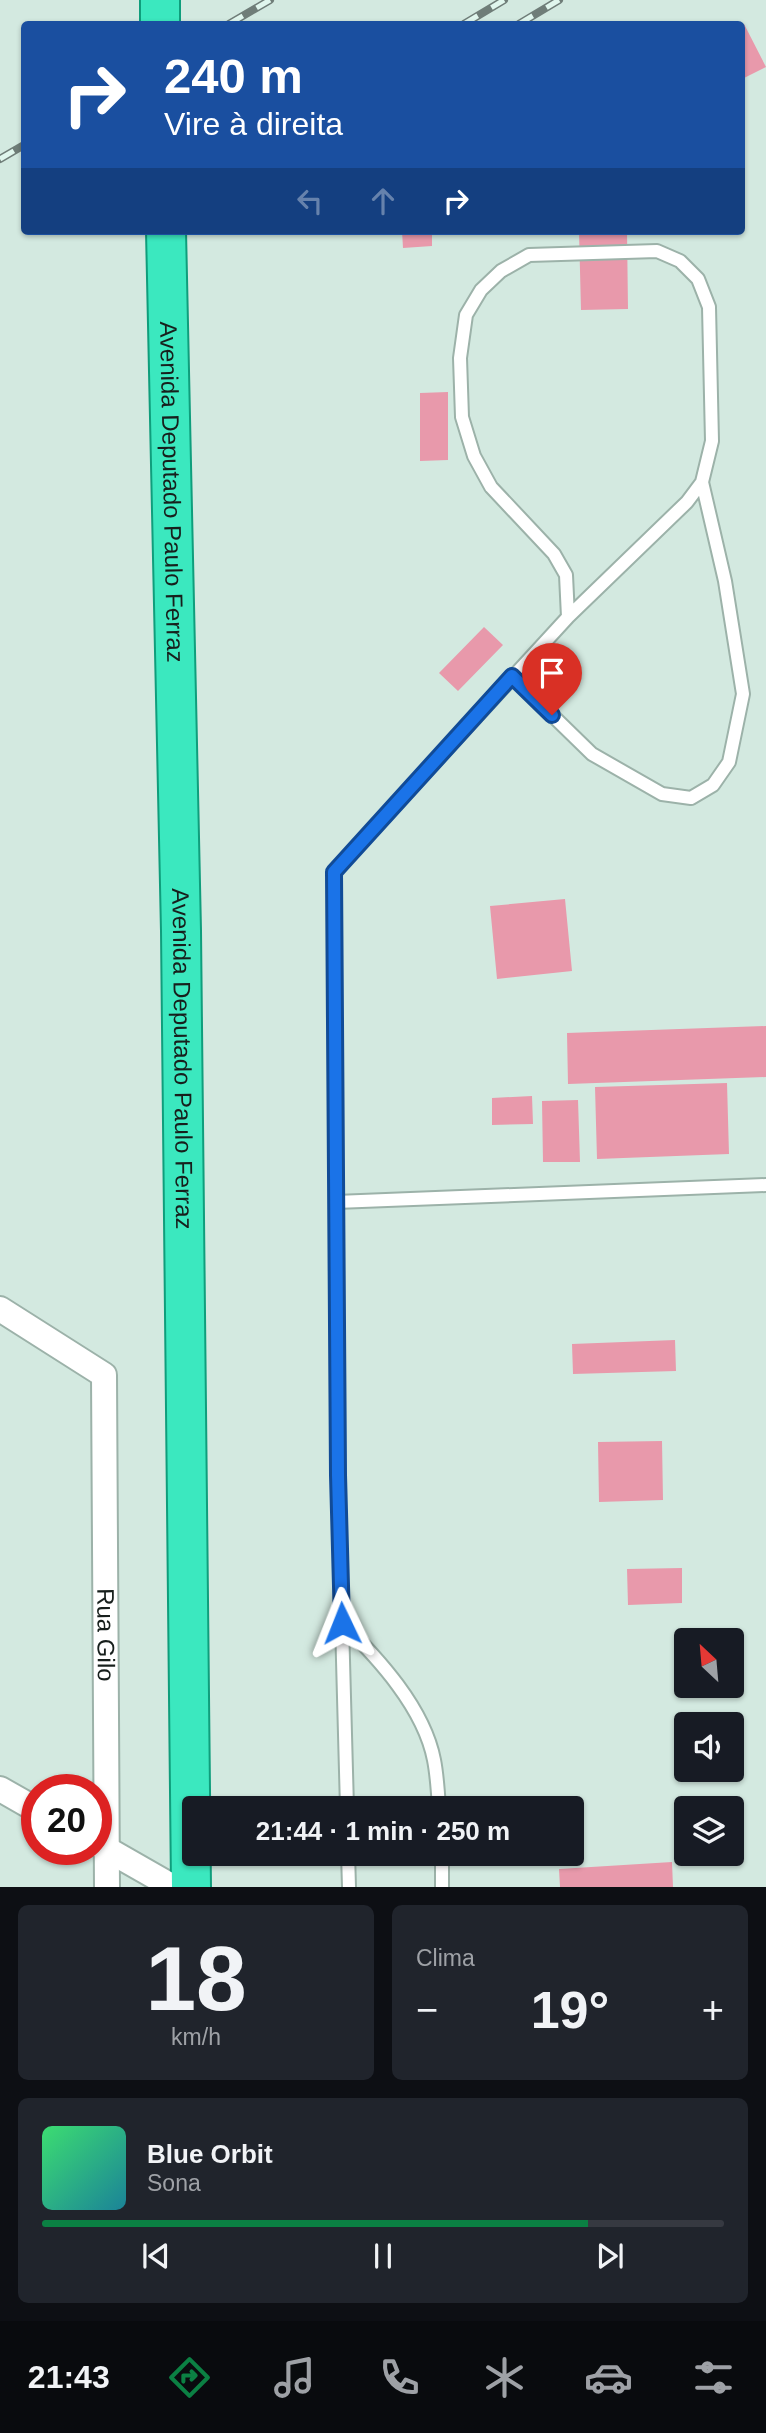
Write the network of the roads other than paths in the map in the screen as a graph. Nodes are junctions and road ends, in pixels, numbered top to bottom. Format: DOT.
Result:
graph roads {
  1 [pos="160,0"];
  2 [pos="160,21"];
  3 [pos="166,235"];
  4 [pos="702,482"];
  5 [pos="568,617"];
  6 [pos="512,676"];
  7 [pos="766,1185"];
  8 [pos="336,1202"];
  9 [pos="0,1309"];
  10 [pos="342,1623"];
  11 [pos="102,1774"];
  12 [pos="0,1789"];
  13 [pos="347,1796"];
  14 [pos="438,1796"];
  15 [pos="21,1801"];
  16 [pos="112,1852"];
  17 [pos="104,1865"];
  18 [pos="348,1866"];
  19 [pos="442,1866"];
  20 [pos="107,1887"];
  21 [pos="173,1887"];
  22 [pos="191,1887"];
  23 [pos="349,1887"];
  24 [pos="442,1887"];
  1 -- 2 [label="highway"];
  3 -- 22 [label="highway, Avenida Deputado Paulo Ferraz"];
  4 -- 5 [label="lane"];
  4 -- 5 [label="lane"];
  4 -- 6 [label="lane"];
  5 -- 6 [label="lane"];
  6 -- 8 [label="lane"];
  7 -- 8 [label="lane"];
  8 -- 10 [label="lane"];
  9 -- 11 [label="street, Rua Gilo"];
  10 -- 13 [label="lane"];
  10 -- 14 [label="lane"];
  12 -- 15 [label="street"];
  16 -- 21 [label="street"];
  17 -- 20 [label="street, Rua Gilo"];
  18 -- 23 [label="lane"];
  19 -- 24 [label="lane"];
}
